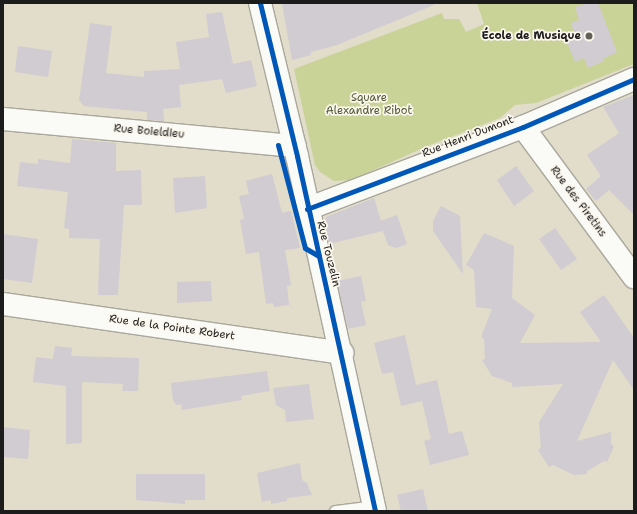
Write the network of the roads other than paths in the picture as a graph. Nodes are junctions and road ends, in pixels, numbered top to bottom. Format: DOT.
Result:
graph roads {
  1 [pos="260,3"];
  2 [pos="634,79"];
  3 [pos="3,118"];
  4 [pos="522,127"];
  5 [pos="295,146"];
  6 [pos="307,209"];
  7 [pos="634,277"];
  8 [pos="3,304"];
  9 [pos="342,353"];
  10 [pos="374,508"];
  11 [pos="335,511"];
  1 -- 5 [label="street, Rue Touzelin"];
  2 -- 4 [label="street, Rue Henri Dumont"];
  3 -- 5 [label="street, Rue Boieldieu"];
  4 -- 6 [label="street, Rue Henri Dumont"];
  4 -- 7 [label="street, Rue des Piretins"];
  5 -- 6 [label="street, Rue Touzelin"];
  6 -- 9 [label="street, Rue Touzelin"];
  8 -- 9 [label="street, Rue de la Pointe Robert"];
  9 -- 10 [label="street, Rue Touzelin"];
  10 -- 11 [label="lane"];
}
